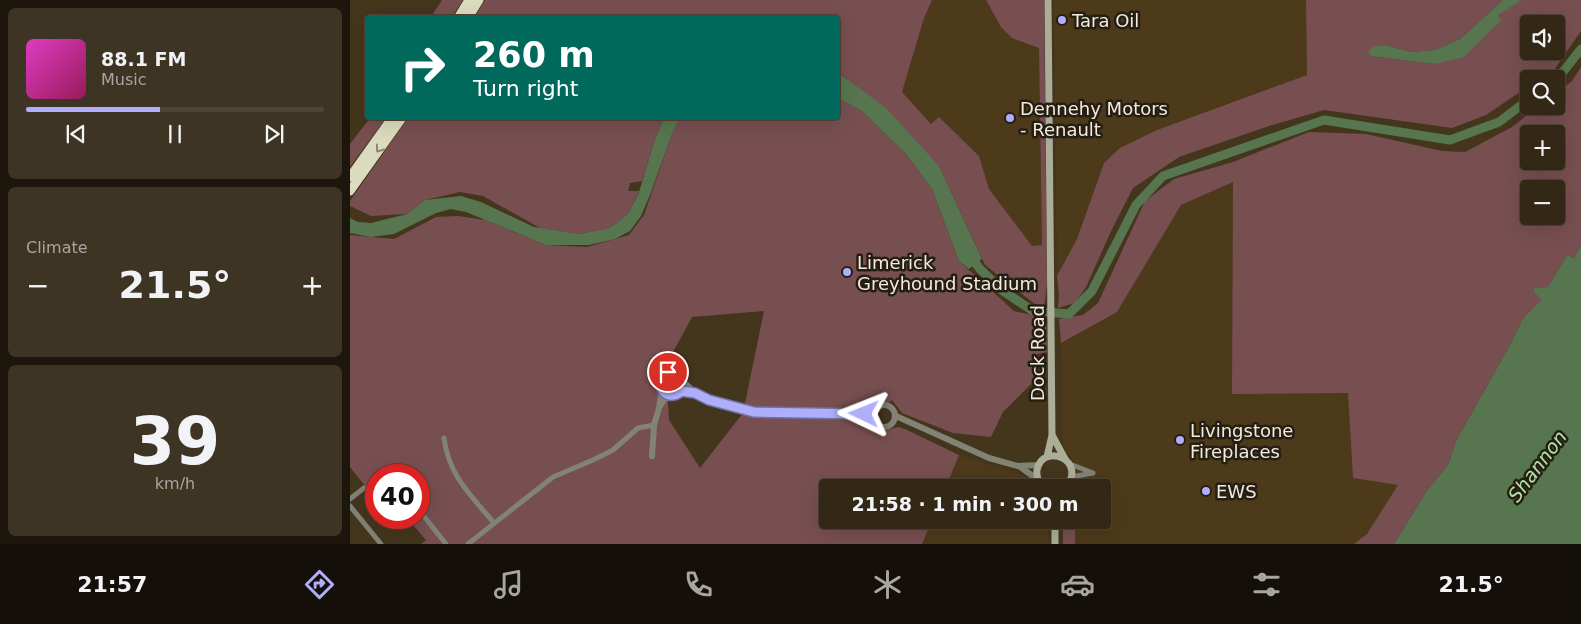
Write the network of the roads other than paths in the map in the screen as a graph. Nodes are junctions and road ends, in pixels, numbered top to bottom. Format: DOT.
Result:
graph roads {
  1 [pos="469,0"];
  2 [pos="479,0"];
  3 [pos="1048,0"];
  4 [pos="460,15"];
  5 [pos="470,15"];
  6 [pos="391,120"];
  7 [pos="400,120"];
  8 [pos="354,179"];
  9 [pos="350,191"];
  10 [pos="684,382"];
  11 [pos="662,390"];
  12 [pos="681,391"];
  13 [pos="695,393"];
  14 [pos="667,395"];
  15 [pos="659,408"];
  16 [pos="876,410"];
  17 [pos="864,414"];
  18 [pos="896,416"];
  19 [pos="875,422"];
  20 [pos="908,422"];
  21 [pos="893,423"];
  22 [pos="654,425"];
  23 [pos="1052,435"];
  24 [pos="444,438"];
  25 [pos="652,456"];
  26 [pos="1047,457"];
  27 [pos="1068,462"];
  28 [pos="1039,465"];
  29 [pos="1018,466"];
  30 [pos="1071,477"];
  31 [pos="1037,479"];
  32 [pos="1038,479"];
  33 [pos="364,488"];
  34 [pos="350,499"];
  35 [pos="350,506"];
  36 [pos="494,523"];
  37 [pos="430,524"];
  38 [pos="1055,529"];
  39 [pos="381,544"];
  40 [pos="446,544"];
  41 [pos="468,544"];
  42 [pos="1055,544"];
  1 -- 4 [label="highway"];
  2 -- 5 [label="highway"];
  3 -- 23 [label="main road, Dock Road"];
  6 -- 8 [label="highway"];
  7 -- 8 [label="highway, one-way"];
  8 -- 9 [label="highway"];
  10 -- 11 [label="street"];
  10 -- 12 [label="street"];
  10 -- 13 [label="street"];
  11 -- 14 [label="street"];
  11 -- 15 [label="street"];
  12 -- 13 [label="street"];
  12 -- 14 [label="street"];
  13 -- 17 [label="street"];
  14 -- 15 [label="street"];
  15 -- 22 [label="street"];
  16 -- 17 [label="street"];
  16 -- 18 [label="street"];
  16 -- 19 [label="street"];
  17 -- 19 [label="street"];
  18 -- 20 [label="street"];
  18 -- 21 [label="street"];
  19 -- 21 [label="street"];
  20 -- 21 [label="street"];
  20 -- 29 [label="street"];
  22 -- 25 [label="street"];
  22 -- 36 [label="street"];
  23 -- 26 [label="main road, Dock Road"];
  23 -- 27 [label="main road, Dock Road"];
  24 -- 36 [label="street"];
  26 -- 27 [label="main road"];
  26 -- 28 [label="main road"];
  27 -- 30 [label="main road"];
  27 -- 30 [label="street"];
  28 -- 29 [label="street"];
  28 -- 32 [label="main road"];
  29 -- 31 [label="street"];
  33 -- 34 [label="street"];
  35 -- 39 [label="street"];
  36 -- 41 [label="street"];
  37 -- 40 [label="street"];
  38 -- 42 [label="main road"];
}
